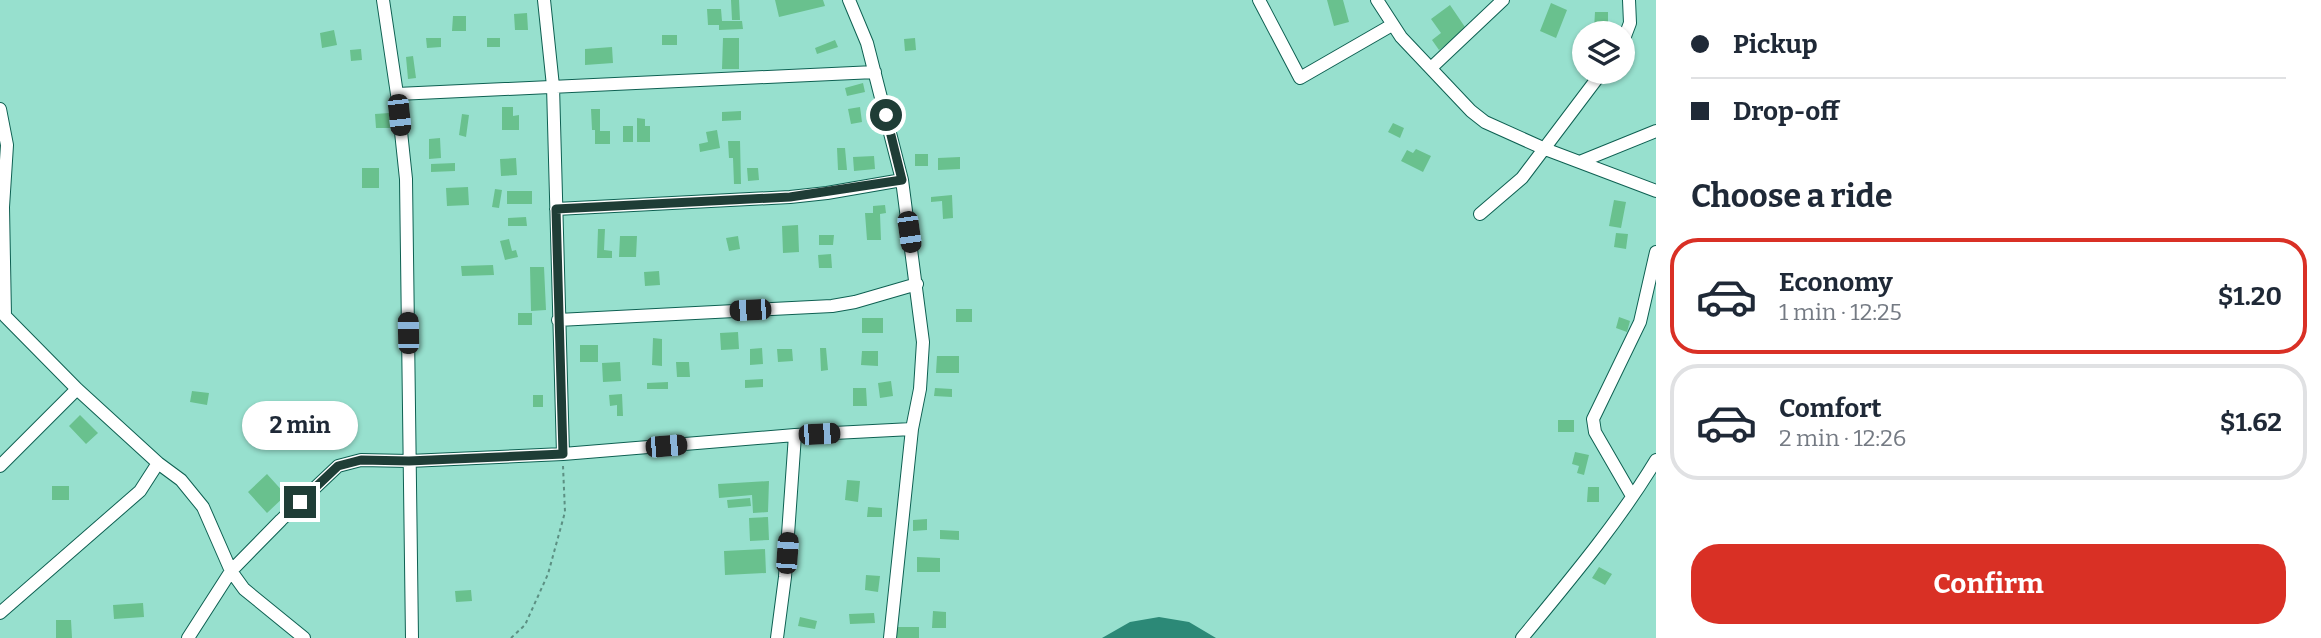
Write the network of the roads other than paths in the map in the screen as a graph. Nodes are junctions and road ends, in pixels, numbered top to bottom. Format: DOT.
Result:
graph roads {
  1 [pos="383,0"];
  2 [pos="544,0"];
  3 [pos="849,0"];
  4 [pos="1259,0"];
  5 [pos="1377,0"];
  6 [pos="1503,0"];
  7 [pos="1629,0"];
  8 [pos="1630,21"];
  9 [pos="1392,25"];
  10 [pos="1431,68"];
  11 [pos="875,72"];
  12 [pos="1593,84"];
  13 [pos="553,86"];
  14 [pos="397,94"];
  15 [pos="0,109"];
  16 [pos="1656,131"];
  17 [pos="1545,149"];
  18 [pos="1582,161"];
  19 [pos="902,180"];
  20 [pos="1656,191"];
  21 [pos="1,207"];
  22 [pos="556,209"];
  23 [pos="1480,214"];
  24 [pos="1656,252"];
  25 [pos="917,284"];
  26 [pos="2,318"];
  27 [pos="558,320"];
  28 [pos="77,389"];
  29 [pos="912,429"];
  30 [pos="795,435"];
  31 [pos="563,454"];
  32 [pos="1656,460"];
  33 [pos="409,461"];
  34 [pos="158,463"];
  35 [pos="0,466"];
  36 [pos="1632,496"];
  37 [pos="231,571"];
  38 [pos="0,613"];
  39 [pos="188,638"];
  40 [pos="304,638"];
  41 [pos="412,638"];
  42 [pos="777,638"];
  43 [pos="890,638"];
  44 [pos="1522,638"];
  1 -- 14 [label="street"];
  2 -- 13 [label="street"];
  3 -- 11 [label="street"];
  4 -- 9 [label="street"];
  5 -- 9 [label="street"];
  6 -- 10 [label="street"];
  7 -- 8 [label="street"];
  9 -- 10 [label="street"];
  10 -- 17 [label="street"];
  11 -- 13 [label="street"];
  11 -- 19 [label="street"];
  12 -- 17 [label="street"];
  13 -- 14 [label="street"];
  13 -- 22 [label="street"];
  14 -- 33 [label="street"];
  15 -- 21 [label="street"];
  16 -- 18 [label="street"];
  17 -- 18 [label="street"];
  17 -- 23 [label="street"];
  18 -- 20 [label="street"];
  19 -- 22 [label="street"];
  19 -- 25 [label="street"];
  21 -- 26 [label="street"];
  22 -- 27 [label="street"];
  24 -- 36 [label="street"];
  25 -- 27 [label="street"];
  25 -- 29 [label="street"];
  26 -- 28 [label="street"];
  27 -- 31 [label="street"];
  28 -- 34 [label="street"];
  28 -- 35 [label="street"];
  29 -- 30 [label="street"];
  29 -- 43 [label="street"];
  30 -- 31 [label="street"];
  30 -- 42 [label="street"];
  31 -- 33 [label="street"];
  32 -- 36 [label="street"];
  33 -- 37 [label="street"];
  33 -- 41 [label="street"];
  34 -- 37 [label="street"];
  34 -- 38 [label="street"];
  36 -- 44 [label="street"];
  37 -- 39 [label="street"];
  37 -- 40 [label="street"];
}
